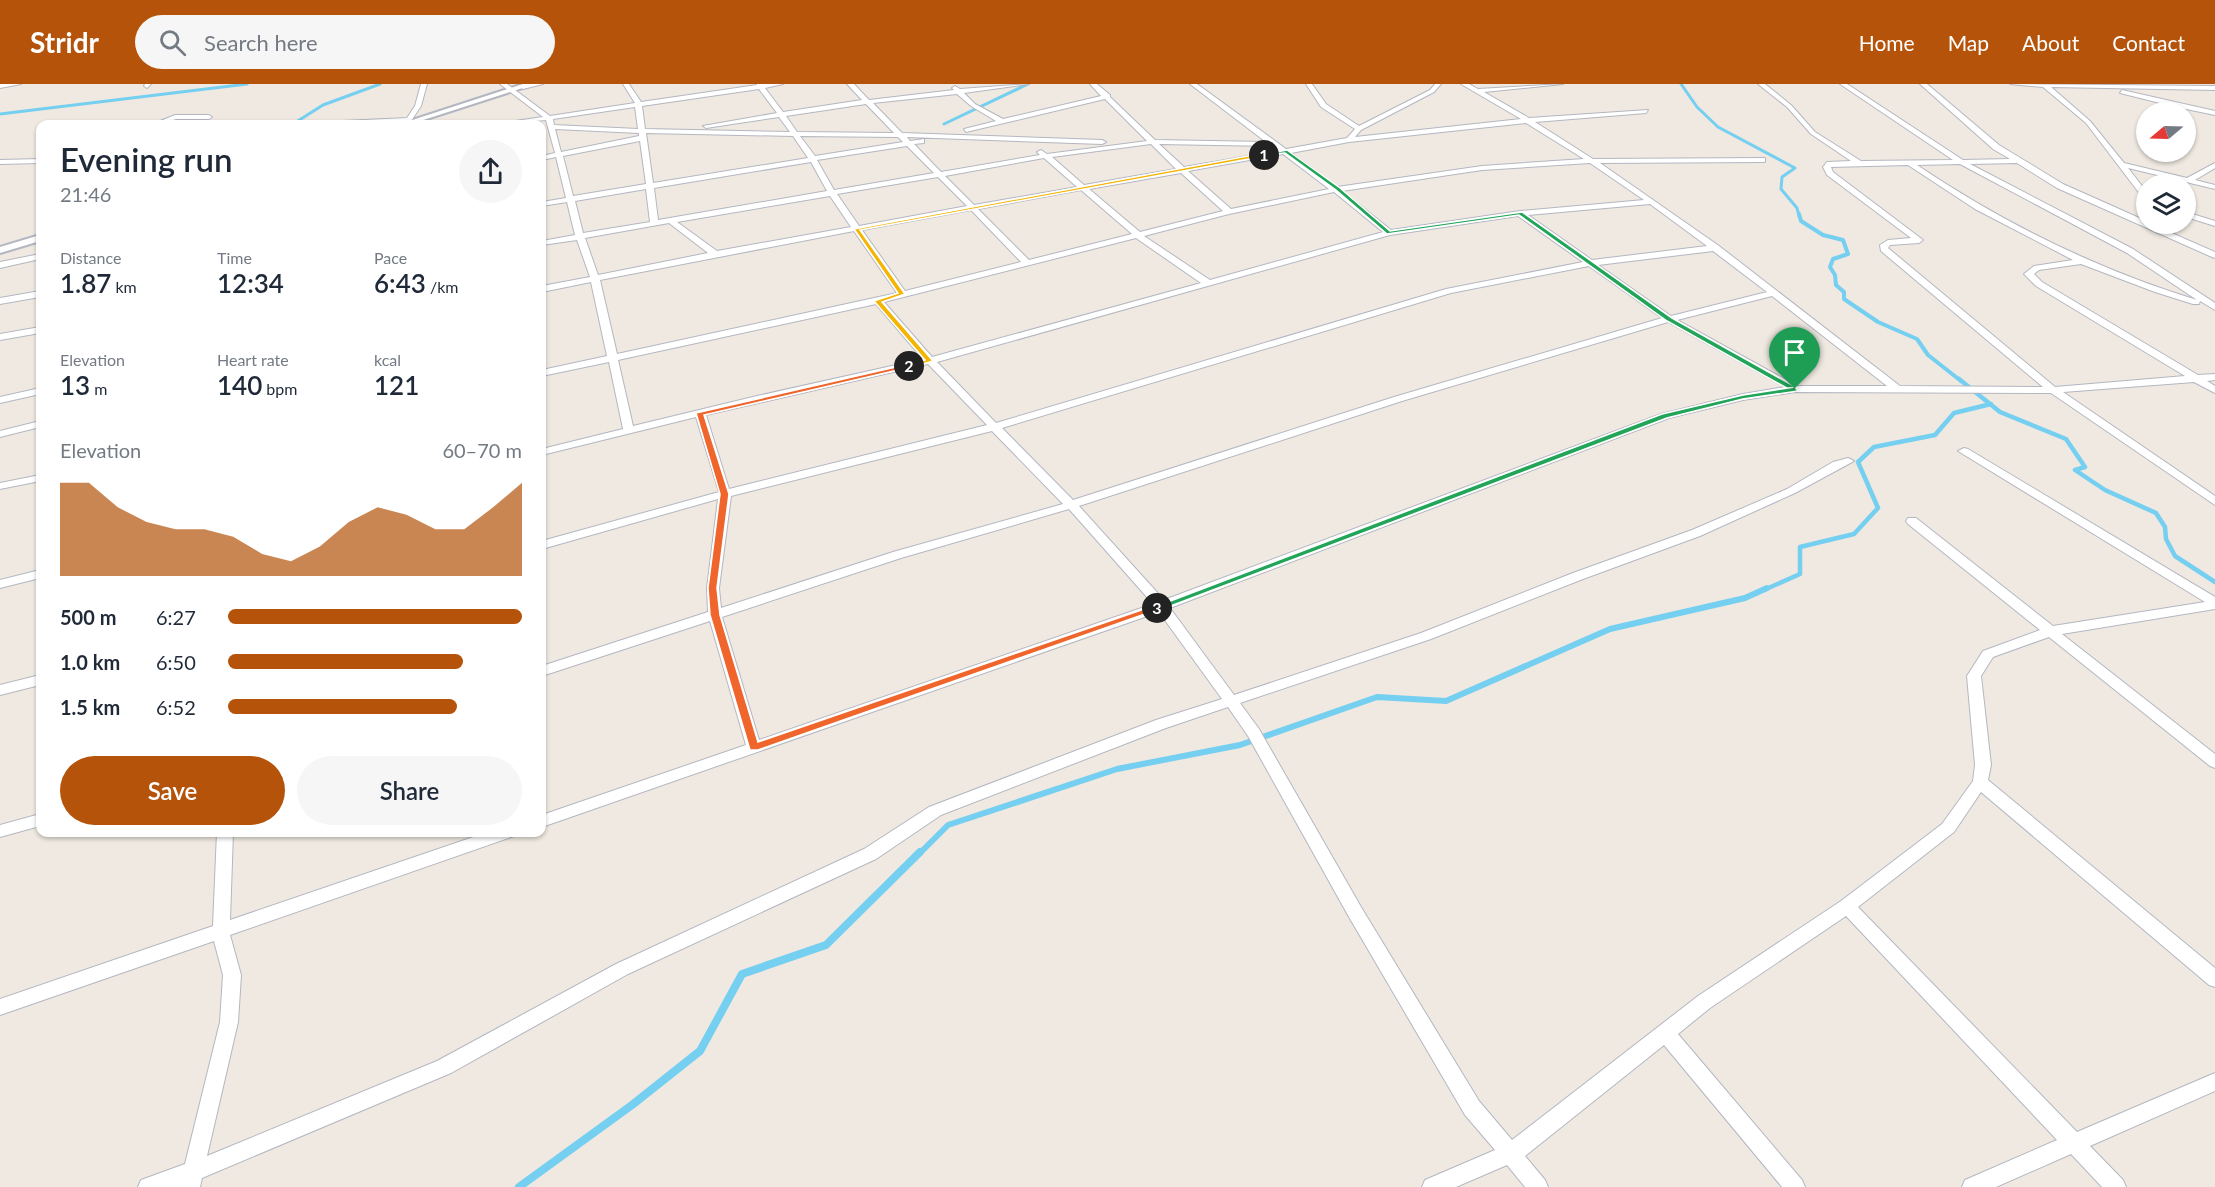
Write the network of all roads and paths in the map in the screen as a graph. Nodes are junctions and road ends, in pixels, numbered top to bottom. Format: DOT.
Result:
graph roads {
  1 [pos="18,84"];
  2 [pos="424,84"];
  3 [pos="540,84"];
  4 [pos="626,84"];
  5 [pos="780,84"];
  6 [pos="850,84"];
  7 [pos="952,84"];
  8 [pos="1026,84"];
  9 [pos="1093,84"];
  10 [pos="1192,84"];
  11 [pos="1309,84"];
  12 [pos="1438,84"];
  13 [pos="1464,84"];
  14 [pos="1560,84"];
  15 [pos="1761,84"];
  16 [pos="1843,84"];
  17 [pos="1923,84"];
  18 [pos="2013,84"];
  19 [pos="527,85"];
  20 [pos="760,85"];
  21 [pos="2045,85"];
  22 [pos="2093,85"];
  23 [pos="0,86"];
  24 [pos="507,87"];
  25 [pos="2215,88"];
  26 [pos="1478,91"];
  27 [pos="958,92"];
  28 [pos="1108,96"];
  29 [pos="865,102"];
  30 [pos="2164,102"];
  31 [pos="638,103"];
  32 [pos="2196,109"];
  33 [pos="1646,111"];
  34 [pos="2215,113"];
  35 [pos="780,114"];
  36 [pos="208,117"];
  37 [pos="167,120"];
  38 [pos="408,120"];
  39 [pos="414,120"];
  40 [pos="1529,120"];
  41 [pos="1004,121"];
  42 [pos="546,122"];
  43 [pos="550,122"];
  44 [pos="1359,129"];
  45 [pos="671,131"];
  46 [pos="795,134"];
  47 [pos="642,135"];
  48 [pos="901,135"];
  49 [pos="948,135"];
  50 [pos="1025,137"];
  51 [pos="1349,140"];
  52 [pos="1153,142"];
  53 [pos="910,144"];
  54 [pos="1134,144"];
  55 [pos="1271,144"];
  56 [pos="1286,151"];
  57 [pos="559,154"];
  58 [pos="1045,156"];
  59 [pos="546,157"];
  60 [pos="813,159"];
  61 [pos="1762,160"];
  62 [pos="36,161"];
  63 [pos="1592,161"];
  64 [pos="2018,161"];
  65 [pos="0,162"];
  66 [pos="1963,163"];
  67 [pos="1860,164"];
  68 [pos="1911,164"];
  69 [pos="2119,164"];
  70 [pos="2215,165"];
  71 [pos="1181,169"];
  72 [pos="938,174"];
  73 [pos="2163,174"];
  74 [pos="2196,176"];
  75 [pos="2196,182"];
  76 [pos="2136,184"];
  77 [pos="648,186"];
  78 [pos="2215,187"];
  79 [pos="1080,188"];
  80 [pos="1338,189"];
  81 [pos="832,193"];
  82 [pos="570,200"];
  83 [pos="1651,201"];
  84 [pos="546,203"];
  85 [pos="971,207"];
  86 [pos="1229,212"];
  87 [pos="1520,213"];
  88 [pos="2196,217"];
  89 [pos="672,222"];
  90 [pos="2215,224"];
  91 [pos="655,225"];
  92 [pos="856,229"];
  93 [pos="1389,233"];
  94 [pos="1138,236"];
  95 [pos="580,237"];
  96 [pos="36,239"];
  97 [pos="546,242"];
  98 [pos="1716,248"];
  99 [pos="0,250"];
  100 [pos="715,254"];
  101 [pos="2215,255"];
  102 [pos="36,258"];
  103 [pos="2085,261"];
  104 [pos="1027,263"];
  105 [pos="1590,263"];
  106 [pos="0,265"];
  107 [pos="595,278"];
  108 [pos="1209,284"];
  109 [pos="546,288"];
  110 [pos="1774,293"];
  111 [pos="902,294"];
  112 [pos="36,295"];
  113 [pos="0,301"];
  114 [pos="878,301"];
  115 [pos="2214,307"];
  116 [pos="1669,319"];
  117 [pos="36,331"];
  118 [pos="0,337"];
  119 [pos="615,357"];
  120 [pos="930,361"];
  121 [pos="546,372"];
  122 [pos="2215,377"];
  123 [pos="2198,380"];
  124 [pos="1795,389"];
  125 [pos="1898,390"];
  126 [pos="2053,390"];
  127 [pos="2215,390"];
  128 [pos="36,392"];
  129 [pos="0,400"];
  130 [pos="700,413"];
  131 [pos="36,425"];
  132 [pos="993,427"];
  133 [pos="629,431"];
  134 [pos="0,434"];
  135 [pos="546,451"];
  136 [pos="1964,451"];
  137 [pos="1848,461"];
  138 [pos="36,479"];
  139 [pos="0,486"];
  140 [pos="725,494"];
  141 [pos="2215,501"];
  142 [pos="1071,505"];
  143 [pos="1912,521"];
  144 [pos="546,544"];
  145 [pos="36,575"];
  146 [pos="0,584"];
  147 [pos="2215,604"];
  148 [pos="1162,606"];
  149 [pos="715,615"];
  150 [pos="2051,631"];
  151 [pos="546,670"];
  152 [pos="36,681"];
  153 [pos="0,690"];
  154 [pos="1232,700"];
  155 [pos="754,747"];
  156 [pos="2215,762"];
  157 [pos="1980,782"];
  158 [pos="546,820"];
  159 [pos="36,821"];
  160 [pos="0,831"];
  161 [pos="225,837"];
  162 [pos="494,837"];
  163 [pos="1847,906"];
  164 [pos="221,932"];
  165 [pos="2215,979"];
  166 [pos="0,1007"];
  167 [pos="1665,1032"];
  168 [pos="2215,1082"];
  169 [pos="2075,1142"];
  170 [pos="1512,1153"];
  171 [pos="191,1180"];
  172 [pos="148,1187"];
  173 [pos="1432,1187"];
  174 [pos="1538,1187"];
  175 [pos="1795,1187"];
  176 [pos="1972,1187"];
  177 [pos="2116,1187"];
  1 -- 23 [label="street"];
  2 -- 38 [label="street"];
  3 -- 19 [label="street"];
  4 -- 31 [label="street"];
  5 -- 20 [label="street"];
  6 -- 29 [label="street"];
  7 -- 27 [label="street"];
  8 -- 27 [label="street"];
  9 -- 28 [label="street"];
  10 -- 55 [label="street"];
  11 -- 44 [label="street"];
  12 -- 44 [label="street"];
  13 -- 26 [label="street"];
  14 -- 26 [label="street"];
  15 -- 67 [label="street"];
  16 -- 66 [label="street"];
  17 -- 64 [label="street"];
  18 -- 21 [label="street"];
  19 -- 24 [label="street"];
  20 -- 31 [label="street"];
  20 -- 35 [label="street"];
  21 -- 22 [label="street"];
  21 -- 69 [label="street"];
  22 -- 25 [label="street"];
  22 -- 30 [label="street"];
  24 -- 39 [label="street"];
  24 -- 43 [label="street"];
  26 -- 40 [label="street"];
  27 -- 29 [label="street"];
  27 -- 41 [label="street"];
  28 -- 41 [label="street"];
  28 -- 52 [label="street"];
  29 -- 35 [label="street"];
  29 -- 48 [label="street"];
  31 -- 43 [label="street"];
  31 -- 47 [label="street"];
  32 -- 34 [label="street"];
  33 -- 40 [label="street"];
  35 -- 45 [label="street"];
  35 -- 46 [label="street"];
  36 -- 37 [label="street"];
  40 -- 51 [label="street"];
  40 -- 63 [label="street"];
  41 -- 49 [label="street"];
  41 -- 50 [label="street"];
  42 -- 43 [label="street"];
  43 -- 47 [label="street"];
  43 -- 57 [label="street"];
  44 -- 51 [label="street"];
  45 -- 46 [label="street"];
  45 -- 47 [label="street"];
  46 -- 48 [label="street"];
  46 -- 60 [label="street"];
  47 -- 57 [label="street"];
  47 -- 77 [label="street"];
  48 -- 49 [label="street"];
  48 -- 53 [label="street"];
  49 -- 50 [label="street"];
  49 -- 53 [label="street"];
  50 -- 54 [label="street"];
  50 -- 58 [label="street"];
  51 -- 56 [label="street"];
  52 -- 54 [label="street"];
  52 -- 55 [label="street"];
  52 -- 71 [label="street"];
  53 -- 60 [label="street"];
  53 -- 72 [label="street"];
  54 -- 58 [label="street"];
  55 -- 56 [label="street"];
  56 -- 71 [label="street"];
  56 -- 80 [label="street"];
  57 -- 59 [label="street"];
  57 -- 82 [label="street"];
  58 -- 72 [label="street"];
  58 -- 79 [label="street"];
  60 -- 77 [label="street"];
  60 -- 81 [label="street"];
  61 -- 63 [label="street"];
  62 -- 65 [label="street"];
  63 -- 80 [label="street"];
  63 -- 83 [label="street"];
  64 -- 66 [label="street"];
  64 -- 101 [label="street"];
  66 -- 68 [label="street"];
  66 -- 115 [label="street"];
  67 -- 68 [label="street"];
  67 -- 126 [label="street"];
  68 -- 103 [label="street"];
  69 -- 73 [label="street"];
  69 -- 76 [label="street"];
  70 -- 74 [label="street"];
  71 -- 79 [label="street"];
  71 -- 86 [label="street"];
  72 -- 81 [label="street"];
  72 -- 85 [label="street"];
  75 -- 78 [label="street"];
  77 -- 82 [label="street"];
  77 -- 91 [label="street"];
  79 -- 85 [label="street"];
  79 -- 94 [label="street"];
  80 -- 86 [label="street"];
  80 -- 93 [label="street"];
  81 -- 89 [label="street"];
  81 -- 92 [label="street"];
  82 -- 84 [label="street"];
  82 -- 95 [label="street"];
  83 -- 87 [label="street"];
  83 -- 98 [label="street"];
  85 -- 92 [label="street"];
  85 -- 104 [label="street"];
  86 -- 94 [label="street"];
  87 -- 93 [label="street"];
  87 -- 105 [label="street"];
  88 -- 90 [label="street"];
  89 -- 91 [label="street"];
  89 -- 100 [label="street"];
  91 -- 95 [label="street"];
  92 -- 100 [label="street"];
  92 -- 111 [label="street"];
  93 -- 108 [label="street"];
  94 -- 104 [label="street"];
  94 -- 108 [label="street"];
  95 -- 97 [label="street"];
  95 -- 107 [label="street"];
  96 -- 99 [label="street"];
  98 -- 105 [label="street"];
  98 -- 110 [label="street"];
  100 -- 107 [label="street"];
  102 -- 106 [label="street"];
  103 -- 115 [label="street"];
  103 -- 123 [label="street"];
  104 -- 111 [label="street"];
  105 -- 116 [label="street"];
  105 -- 132 [label="street"];
  107 -- 109 [label="street"];
  107 -- 119 [label="street"];
  108 -- 120 [label="street"];
  110 -- 116 [label="street"];
  110 -- 125 [label="street"];
  111 -- 114 [label="street"];
  112 -- 113 [label="street"];
  114 -- 119 [label="street"];
  114 -- 120 [label="street"];
  116 -- 124 [label="street"];
  116 -- 142 [label="street"];
  117 -- 118 [label="street"];
  119 -- 121 [label="street"];
  119 -- 133 [label="street"];
  120 -- 130 [label="street"];
  120 -- 132 [label="street"];
  122 -- 123 [label="street"];
  123 -- 126 [label="street"];
  123 -- 127 [label="street"];
  124 -- 125 [label="street"];
  124 -- 148 [label="street"];
  125 -- 126 [label="street"];
  126 -- 141 [label="street"];
  128 -- 129 [label="street"];
  130 -- 133 [label="street"];
  130 -- 140 [label="street"];
  131 -- 134 [label="street"];
  132 -- 140 [label="street"];
  132 -- 142 [label="street"];
  133 -- 135 [label="street"];
  136 -- 147 [label="street"];
  137 -- 154 [label="street"];
  138 -- 139 [label="street"];
  140 -- 144 [label="street"];
  140 -- 149 [label="street"];
  142 -- 148 [label="street"];
  142 -- 149 [label="street"];
  143 -- 150 [label="street"];
  145 -- 146 [label="street"];
  147 -- 150 [label="street"];
  148 -- 154 [label="street"];
  148 -- 155 [label="street"];
  149 -- 151 [label="street"];
  149 -- 155 [label="street"];
  150 -- 156 [label="street"];
  150 -- 157 [label="street"];
  152 -- 153 [label="street"];
  154 -- 170 [label="street"];
  154 -- 171 [label="street"];
  155 -- 158 [label="street"];
  157 -- 163 [label="street"];
  157 -- 165 [label="street"];
  159 -- 160 [label="street"];
  161 -- 164 [label="street"];
  162 -- 164 [label="street"];
  163 -- 167 [label="street"];
  163 -- 169 [label="street"];
  164 -- 166 [label="street"];
  164 -- 171 [label="street"];
  167 -- 170 [label="street"];
  167 -- 175 [label="street"];
  168 -- 169 [label="street"];
  169 -- 176 [label="street"];
  169 -- 177 [label="street"];
  170 -- 173 [label="street"];
  170 -- 174 [label="street"];
  171 -- 172 [label="street"];
}
